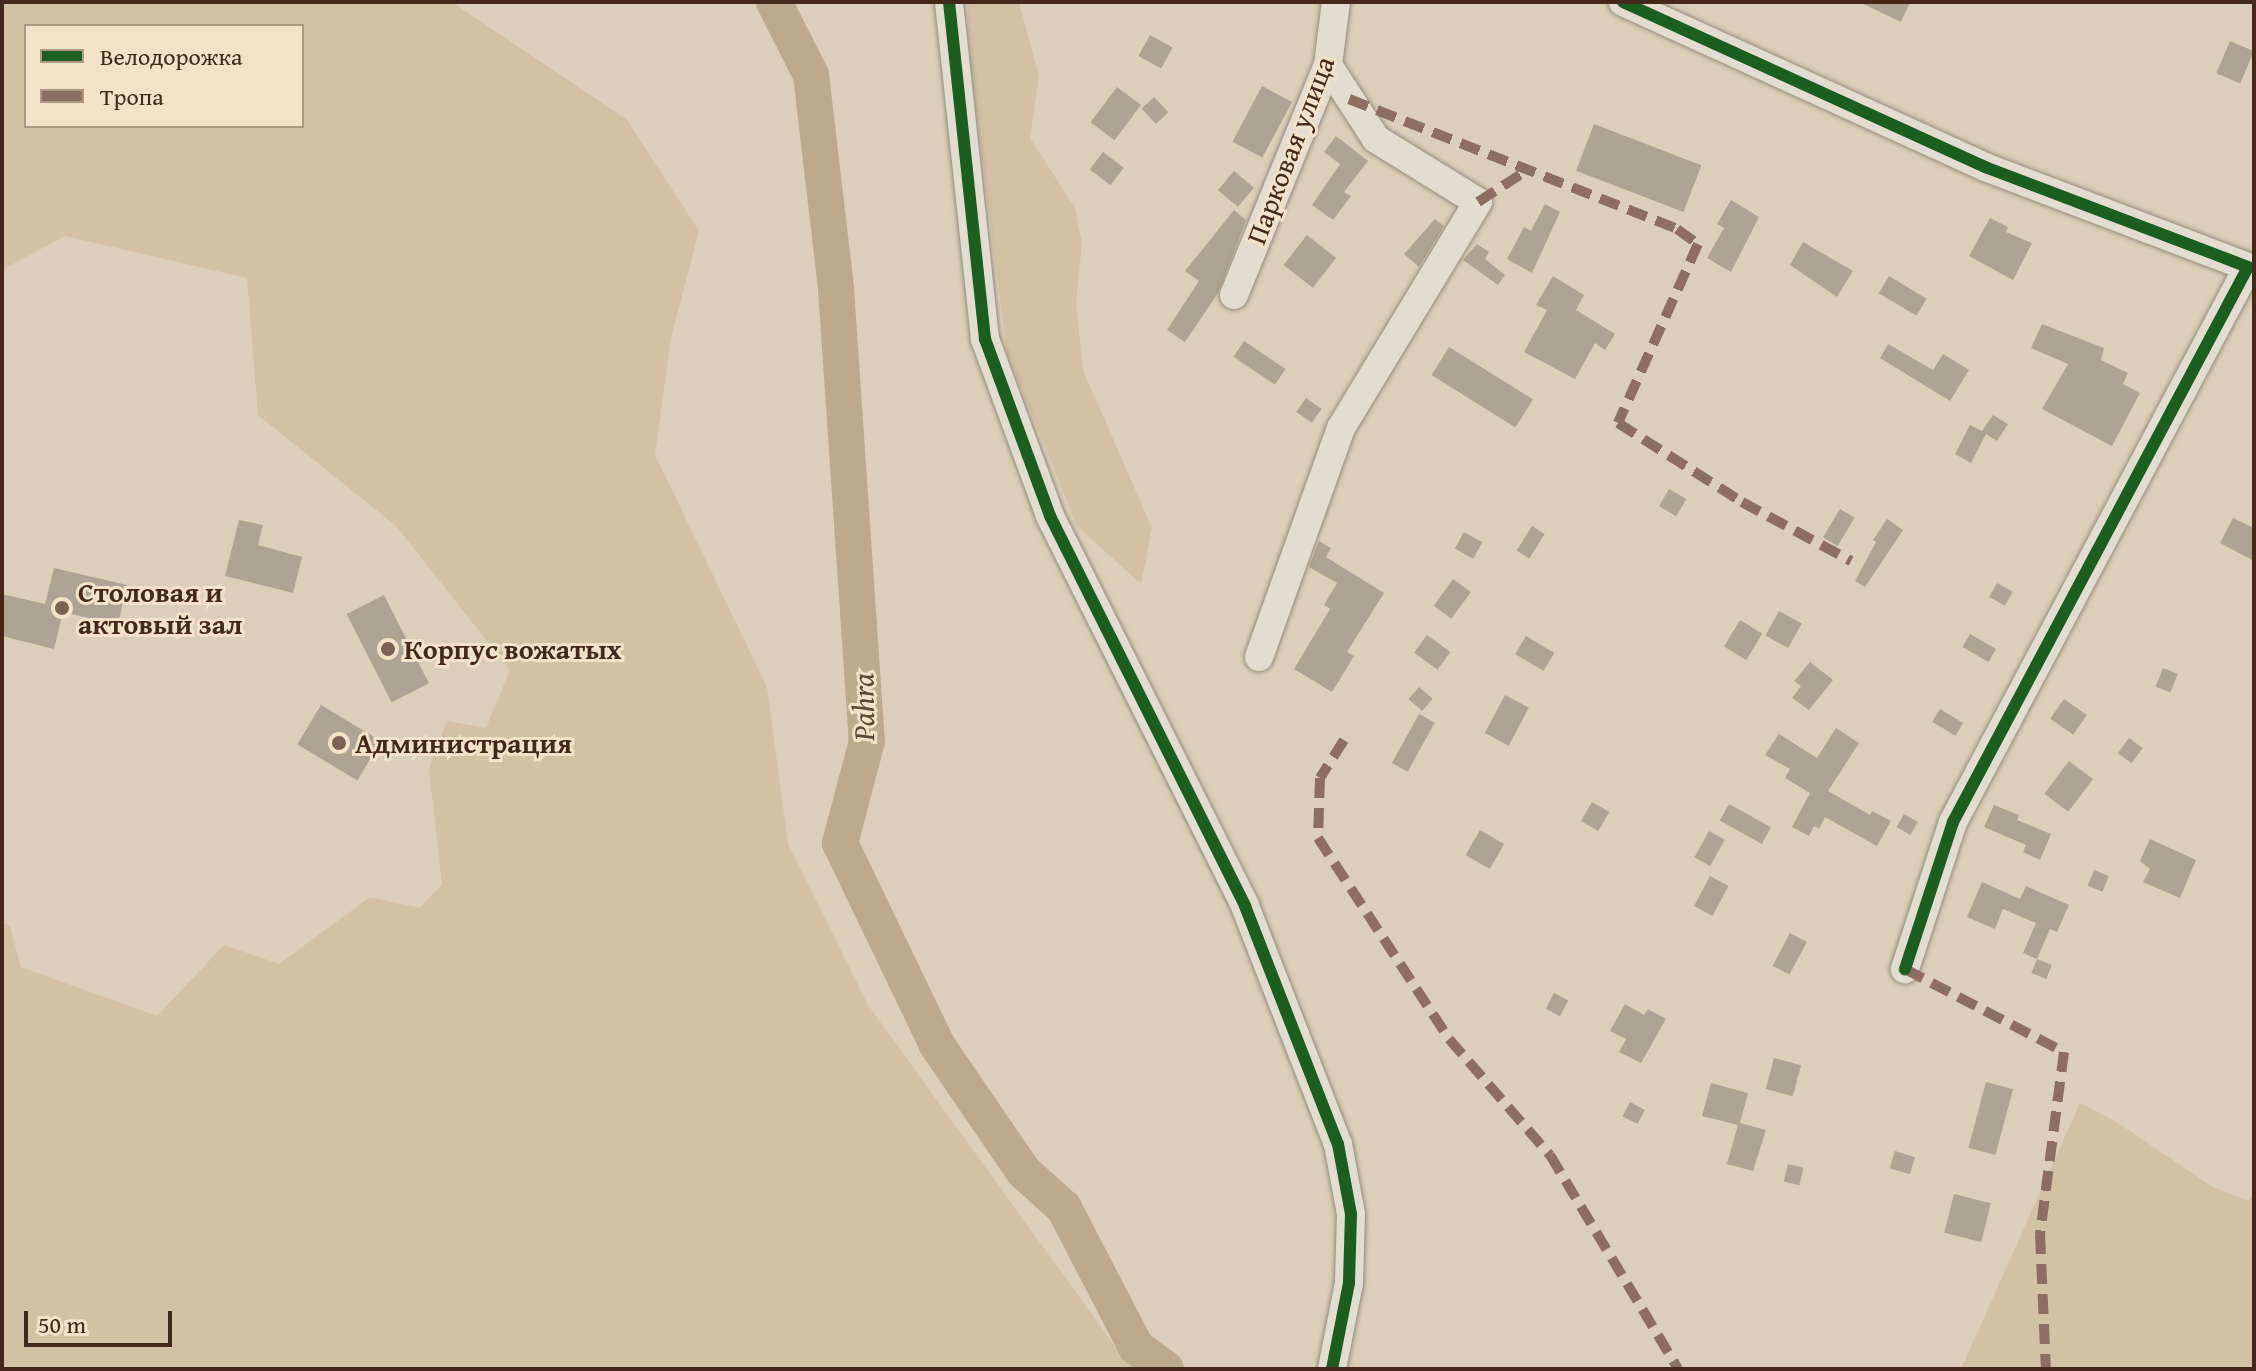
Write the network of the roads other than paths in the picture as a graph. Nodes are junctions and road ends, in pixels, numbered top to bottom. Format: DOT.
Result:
graph roads {
  1 [pos="949,2"];
  2 [pos="1336,2"];
  3 [pos="1623,2"];
  4 [pos="1328,65"];
  5 [pos="2252,264"];
  6 [pos="1234,295"];
  7 [pos="1259,657"];
  8 [pos="1905,969"];
  9 [pos="1332,1369"];
  1 -- 9 [label="street"];
  2 -- 4 [label="street, Парковая улица"];
  3 -- 5 [label="street"];
  4 -- 6 [label="street, Парковая улица"];
  4 -- 7 [label="street"];
  5 -- 8 [label="street"];
}
